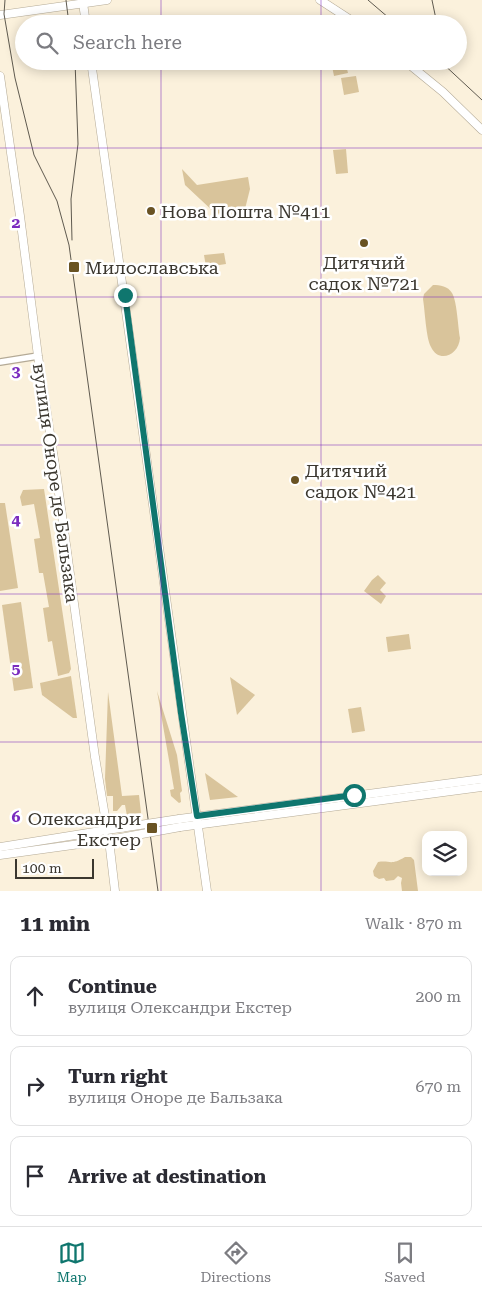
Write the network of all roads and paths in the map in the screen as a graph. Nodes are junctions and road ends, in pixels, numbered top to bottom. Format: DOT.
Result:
graph roads {
  1 [pos="107,0"];
  2 [pos="320,0"];
  3 [pos="83,3"];
  4 [pos="0,15"];
  5 [pos="85,15"];
  6 [pos="343,15"];
  7 [pos="92,70"];
  8 [pos="416,70"];
  9 [pos="0,76"];
  10 [pos="482,130"];
  11 [pos="38,356"];
  12 [pos="0,362"];
  13 [pos="482,779"];
  14 [pos="482,787"];
  15 [pos="198,820"];
  16 [pos="107,830"];
  17 [pos="109,840"];
  18 [pos="0,847"];
  19 [pos="0,854"];
  20 [pos="115,891"];
  21 [pos="207,891"];
  1 -- 3 [label="street"];
  2 -- 6 [label="street"];
  3 -- 4 [label="street"];
  3 -- 5 [label="street"];
  7 -- 15 [label="street"];
  8 -- 10 [label="street"];
  9 -- 11 [label="street, вулиця Оноре де Бальзака"];
  11 -- 12 [label="street"];
  11 -- 16 [label="street, вулиця Оноре де Бальзака"];
  13 -- 15 [label="street"];
  14 -- 15 [label="street"];
  15 -- 16 [label="street, bridge"];
  15 -- 17 [label="street, bridge"];
  15 -- 21 [label="street"];
  16 -- 17 [label="street, вулиця Оноре де Бальзака"];
  16 -- 18 [label="street"];
  17 -- 19 [label="street"];
  17 -- 20 [label="street, вулиця Оноре де Бальзака"];
}
